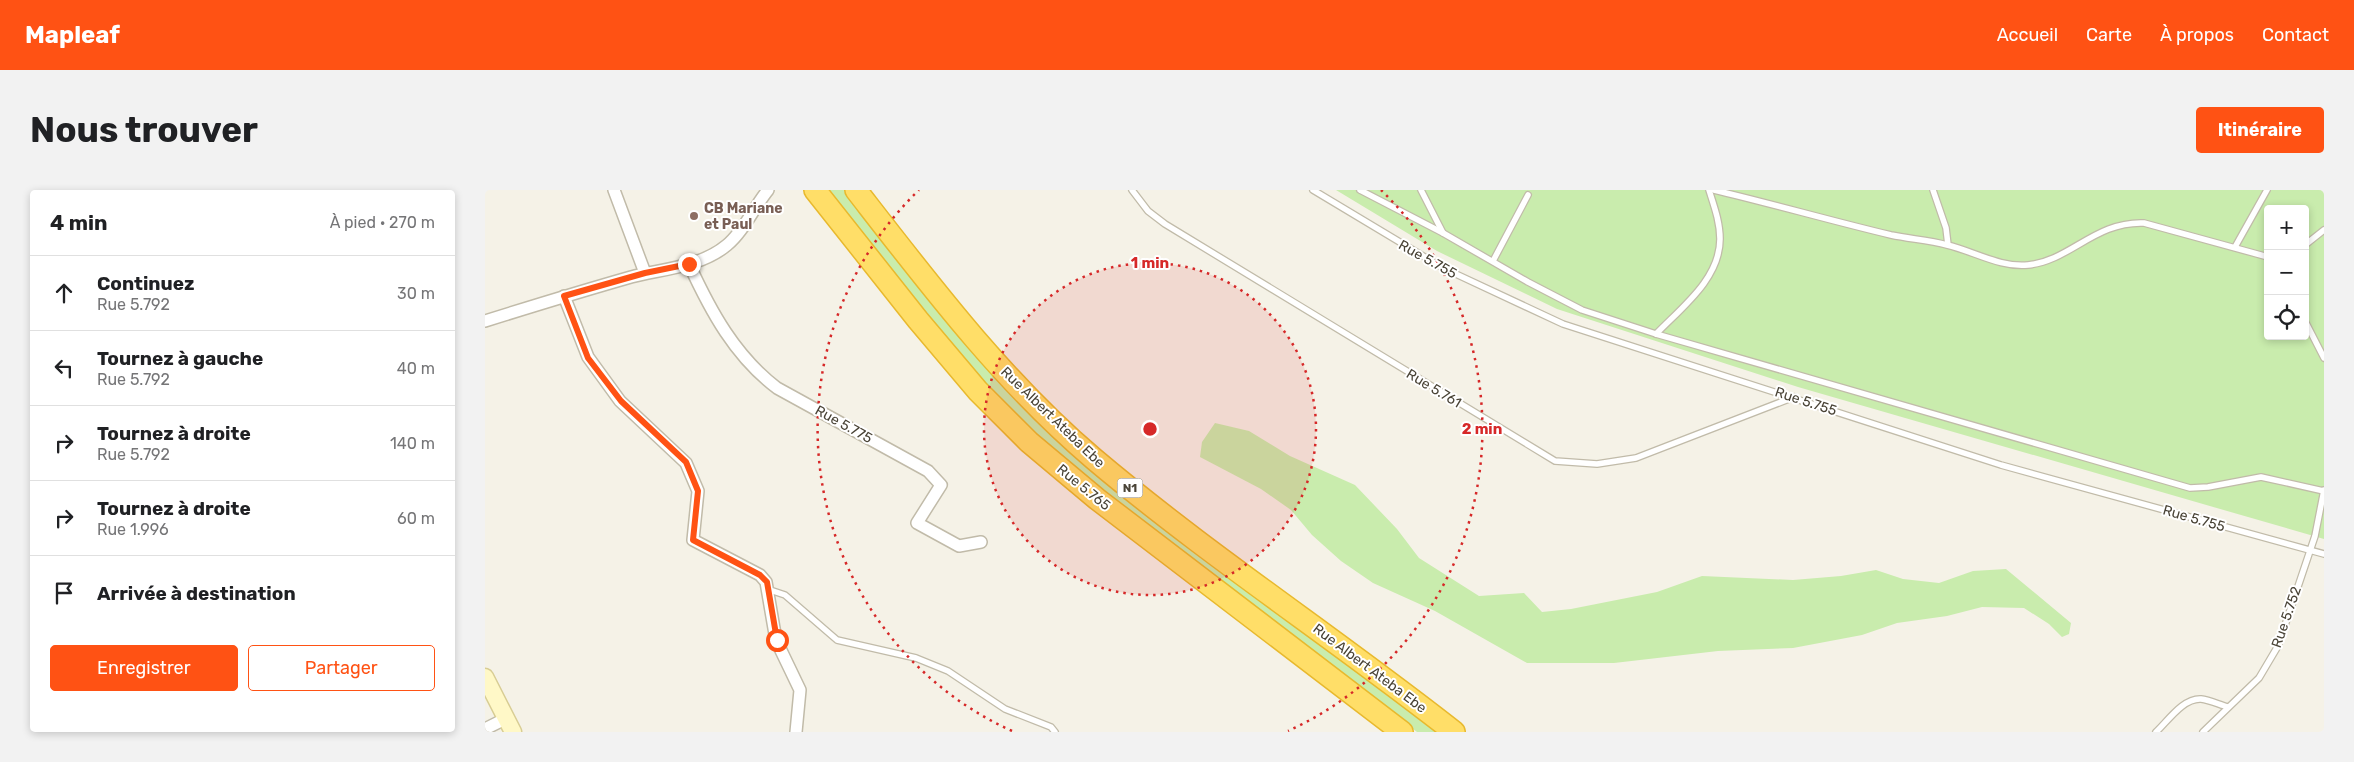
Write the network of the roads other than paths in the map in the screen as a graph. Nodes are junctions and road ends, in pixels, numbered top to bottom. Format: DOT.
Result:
graph roads {
  1 [pos="614,190"];
  2 [pos="768,190"];
  3 [pos="815,190"];
  4 [pos="857,190"];
  5 [pos="1132,190"];
  6 [pos="1313,190"];
  7 [pos="1360,190"];
  8 [pos="1421,190"];
  9 [pos="1709,190"];
  10 [pos="1714,190"];
  11 [pos="1933,190"];
  12 [pos="2267,190"];
  13 [pos="1529,194"];
  14 [pos="2324,230"];
  15 [pos="1443,233"];
  16 [pos="2309,242"];
  17 [pos="1948,245"];
  18 [pos="2235,247"];
  19 [pos="2264,256"];
  20 [pos="1493,261"];
  21 [pos="689,264"];
  22 [pos="645,273"];
  23 [pos="564,296"];
  24 [pos="485,322"];
  25 [pos="2309,328"];
  26 [pos="1656,334"];
  27 [pos="2324,358"];
  28 [pos="1794,397"];
  29 [pos="2324,491"];
  30 [pos="981,542"];
  31 [pos="2309,550"];
  32 [pos="2324,554"];
  33 [pos="769,590"];
  34 [pos="485,677"];
  35 [pos="2228,707"];
  36 [pos="510,725"];
  37 [pos="485,729"];
  38 [pos="797,732"];
  39 [pos="1055,732"];
  40 [pos="1400,732"];
  41 [pos="1454,732"];
  42 [pos="2156,732"];
  43 [pos="2203,732"];
  1 -- 22 [label="street"];
  2 -- 21 [label="street"];
  3 -- 40 [label="highway, Rue 5.765 / N1"];
  4 -- 41 [label="highway, Rue Albert Ateba Ebe / N1"];
  5 -- 28 [label="lane, Rue 5.761"];
  6 -- 28 [label="lane, Rue 5.755"];
  7 -- 15 [label="lane"];
  8 -- 15 [label="lane"];
  9 -- 26 [label="lane"];
  10 -- 17 [label="lane"];
  11 -- 17 [label="lane"];
  12 -- 18 [label="lane"];
  13 -- 20 [label="lane"];
  14 -- 16 [label="lane"];
  15 -- 20 [label="lane"];
  17 -- 18 [label="lane"];
  18 -- 19 [label="lane"];
  20 -- 26 [label="lane"];
  21 -- 22 [label="street"];
  21 -- 30 [label="street, Rue 5.775"];
  22 -- 23 [label="street"];
  23 -- 24 [label="street"];
  23 -- 33 [label="street"];
  25 -- 27 [label="lane"];
  26 -- 29 [label="lane"];
  28 -- 31 [label="lane, Rue 5.755"];
  29 -- 31 [label="lane, Rue 5.752"];
  31 -- 32 [label="lane, Rue 5.755"];
  31 -- 35 [label="lane, Rue 5.752"];
  33 -- 38 [label="street"];
  33 -- 39 [label="lane"];
  34 -- 36 [label="main road"];
  35 -- 42 [label="lane"];
  35 -- 43 [label="lane, Rue 5.752"];
  36 -- 37 [label="street"];
}
